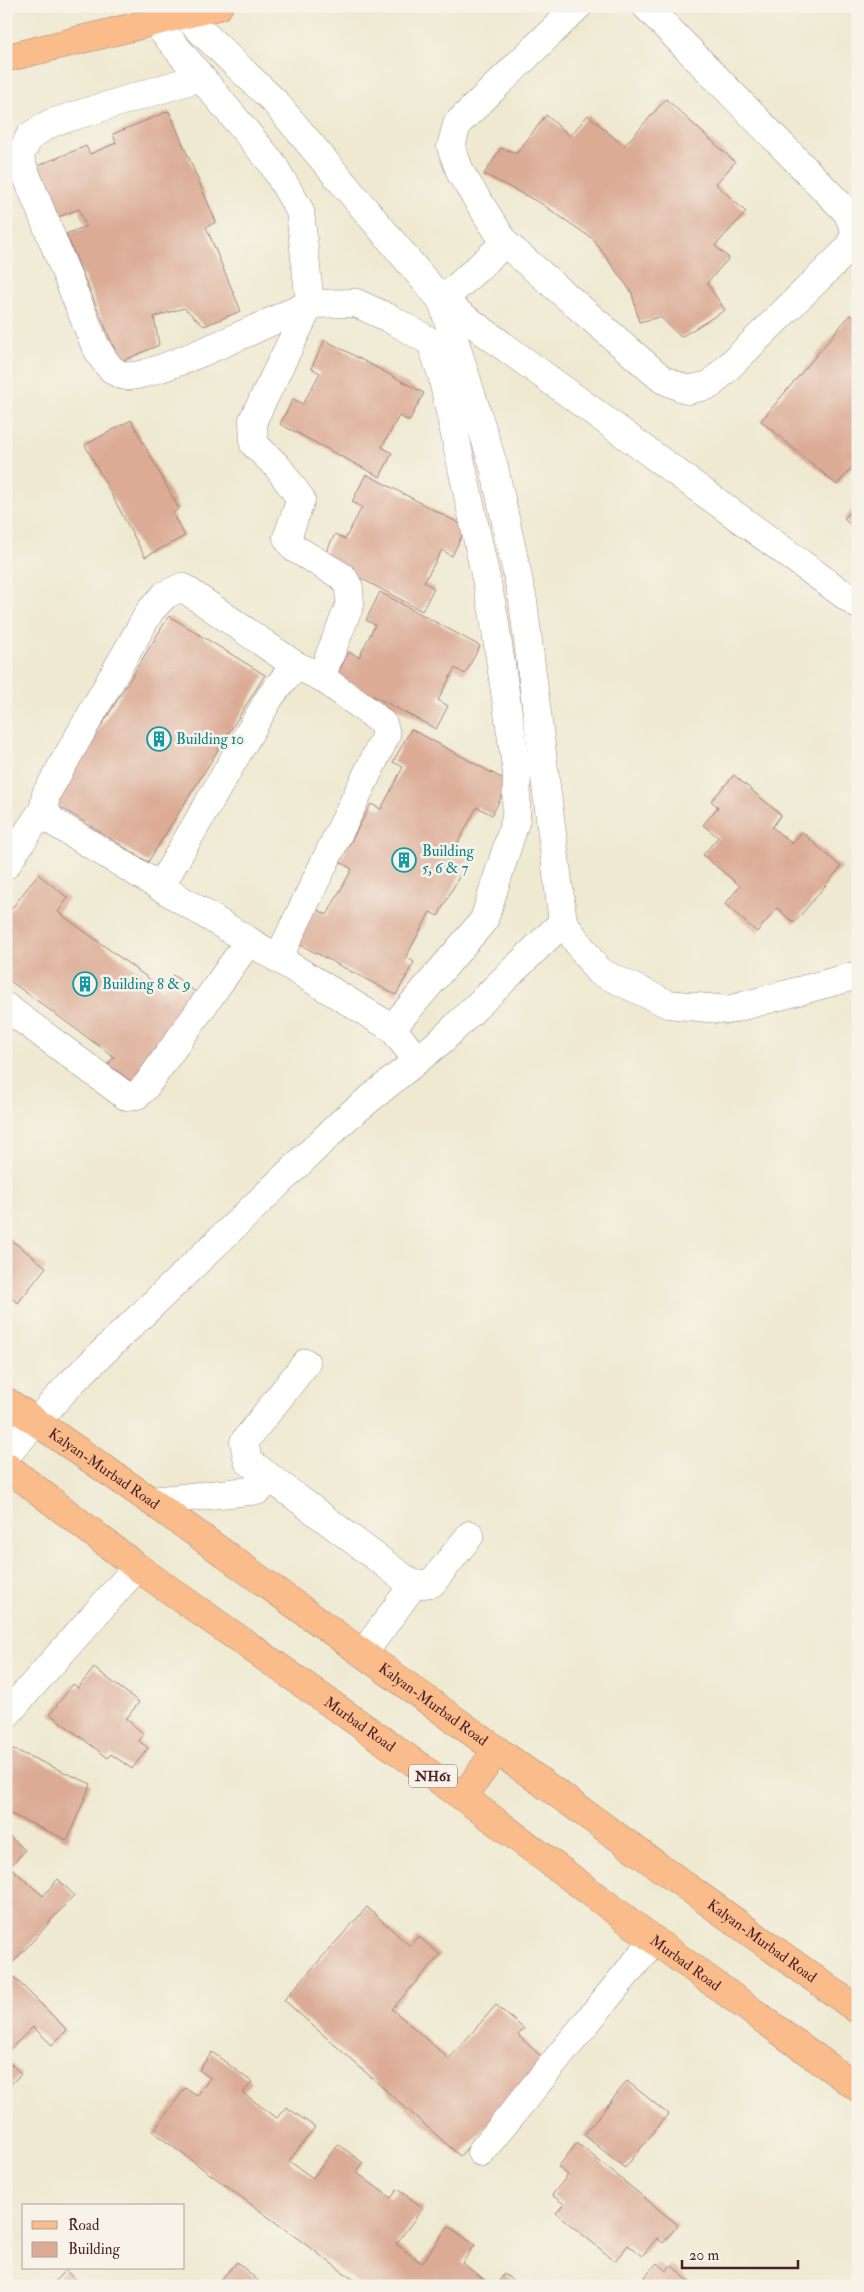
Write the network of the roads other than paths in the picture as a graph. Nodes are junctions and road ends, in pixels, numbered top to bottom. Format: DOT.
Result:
graph roads {
  1 [pos="219,6"];
  2 [pos="578,6"];
  3 [pos="646,6"];
  4 [pos="171,15"];
  5 [pos="6,58"];
  6 [pos="201,77"];
  7 [pos="505,243"];
  8 [pos="442,301"];
  9 [pos="310,304"];
  10 [pos="858,605"];
  11 [pos="295,665"];
  12 [pos="321,677"];
  13 [pos="44,808"];
  14 [pos="6,865"];
  15 [pos="160,887"];
  16 [pos="563,922"];
  17 [pos="249,942"];
  18 [pos="278,959"];
  19 [pos="858,975"];
  20 [pos="6,1007"];
  21 [pos="392,1028"];
  22 [pos="417,1060"];
  23 [pos="306,1363"];
  24 [pos="6,1401"];
  25 [pos="37,1422"];
  26 [pos="6,1455"];
  27 [pos="6,1466"];
  28 [pos="270,1478"];
  29 [pos="151,1501"];
  30 [pos="470,1535"];
  31 [pos="137,1567"];
  32 [pos="413,1585"];
  33 [pos="363,1654"];
  34 [pos="6,1716"];
  35 [pos="497,1750"];
  36 [pos="463,1796"];
  37 [pos="654,1940"];
  38 [pos="858,2010"];
  39 [pos="858,2088"];
  40 [pos="481,2152"];
  1 -- 4 [label="main road"];
  2 -- 7 [label="street"];
  3 -- 7 [label="street"];
  4 -- 5 [label="main road"];
  4 -- 6 [label="street"];
  4 -- 8 [label="street"];
  6 -- 9 [label="street"];
  6 -- 9 [label="street"];
  7 -- 8 [label="street"];
  8 -- 10 [label="street"];
  8 -- 16 [label="street"];
  9 -- 12 [label="street"];
  9 -- 21 [label="street"];
  11 -- 12 [label="street"];
  11 -- 13 [label="street"];
  11 -- 15 [label="street"];
  12 -- 18 [label="street"];
  13 -- 14 [label="street"];
  13 -- 15 [label="street"];
  15 -- 17 [label="street"];
  16 -- 19 [label="street"];
  16 -- 22 [label="street"];
  17 -- 18 [label="street"];
  17 -- 20 [label="street"];
  18 -- 21 [label="street"];
  21 -- 22 [label="street"];
  22 -- 25 [label="street"];
  23 -- 28 [label="street"];
  24 -- 25 [label="main road, Kalyan-Murbad Road"];
  25 -- 26 [label="street"];
  25 -- 29 [label="main road, Kalyan-Murbad Road"];
  27 -- 31 [label="main road, Murbad Road / NH61"];
  28 -- 29 [label="street"];
  28 -- 32 [label="street"];
  29 -- 33 [label="main road, Kalyan-Murbad Road"];
  30 -- 32 [label="street"];
  31 -- 34 [label="street"];
  31 -- 36 [label="main road, Murbad Road / NH61"];
  32 -- 33 [label="street"];
  33 -- 35 [label="main road, Kalyan-Murbad Road"];
  35 -- 36 [label="main road"];
  35 -- 38 [label="main road, Kalyan-Murbad Road"];
  36 -- 37 [label="main road, Murbad Road / NH61"];
  37 -- 39 [label="main road, Murbad Road / NH61"];
  37 -- 40 [label="street"];
}
